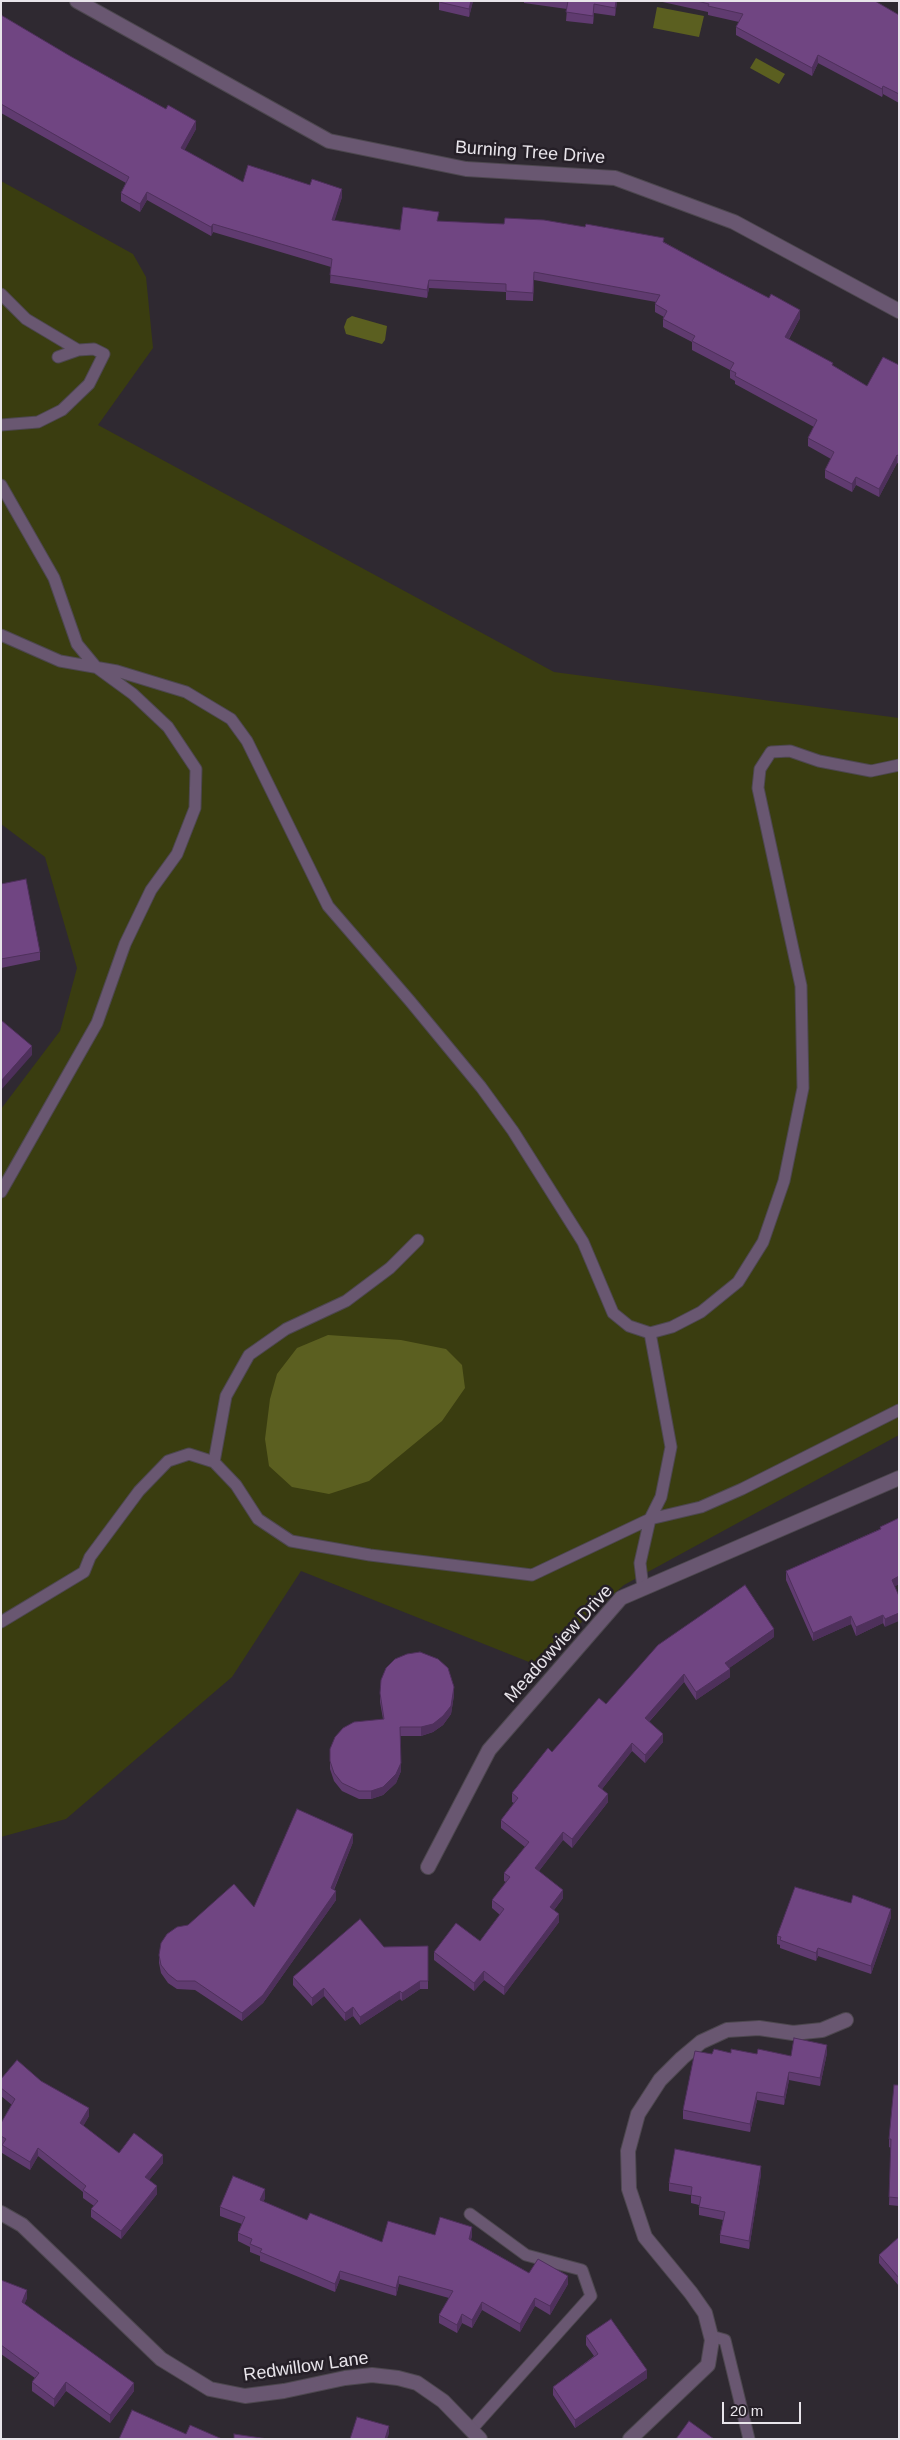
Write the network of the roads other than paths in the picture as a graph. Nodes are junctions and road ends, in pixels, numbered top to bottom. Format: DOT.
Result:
graph roads {
  1 [pos="77,1"];
  2 [pos="1,294"];
  3 [pos="899,311"];
  4 [pos="78,350"];
  5 [pos="58,357"];
  6 [pos="1,425"];
  7 [pos="1,485"];
  8 [pos="1,635"];
  9 [pos="96,667"];
  10 [pos="899,765"];
  11 [pos="1,1192"];
  12 [pos="418,1240"];
  13 [pos="650,1333"];
  14 [pos="899,1410"];
  15 [pos="214,1462"];
  16 [pos="899,1478"];
  17 [pos="650,1520"];
  18 [pos="643,1588"];
  19 [pos="1,1622"];
  20 [pos="428,1867"];
  21 [pos="846,2020"];
  22 [pos="1,2213"];
  23 [pos="470,2214"];
  24 [pos="711,2336"];
  25 [pos="475,2434"];
  26 [pos="630,2439"];
  27 [pos="749,2439"];
  1 -- 3 [label="street, Burning Tree Drive"];
  2 -- 4 [label="lane"];
  4 -- 5 [label="lane"];
  4 -- 6 [label="lane"];
  7 -- 9 [label="lane"];
  8 -- 9 [label="lane"];
  9 -- 11 [label="lane"];
  9 -- 13 [label="lane"];
  10 -- 13 [label="lane"];
  12 -- 15 [label="lane"];
  13 -- 17 [label="lane"];
  14 -- 17 [label="lane"];
  15 -- 17 [label="lane"];
  15 -- 19 [label="lane"];
  16 -- 18 [label="street, Meadowview Drive"];
  17 -- 18 [label="lane"];
  18 -- 20 [label="street, Meadowview Drive"];
  21 -- 24 [label="street"];
  22 -- 25 [label="street, Redwillow Lane"];
  23 -- 25 [label="lane"];
  24 -- 26 [label="street"];
  24 -- 27 [label="lane"];
}
